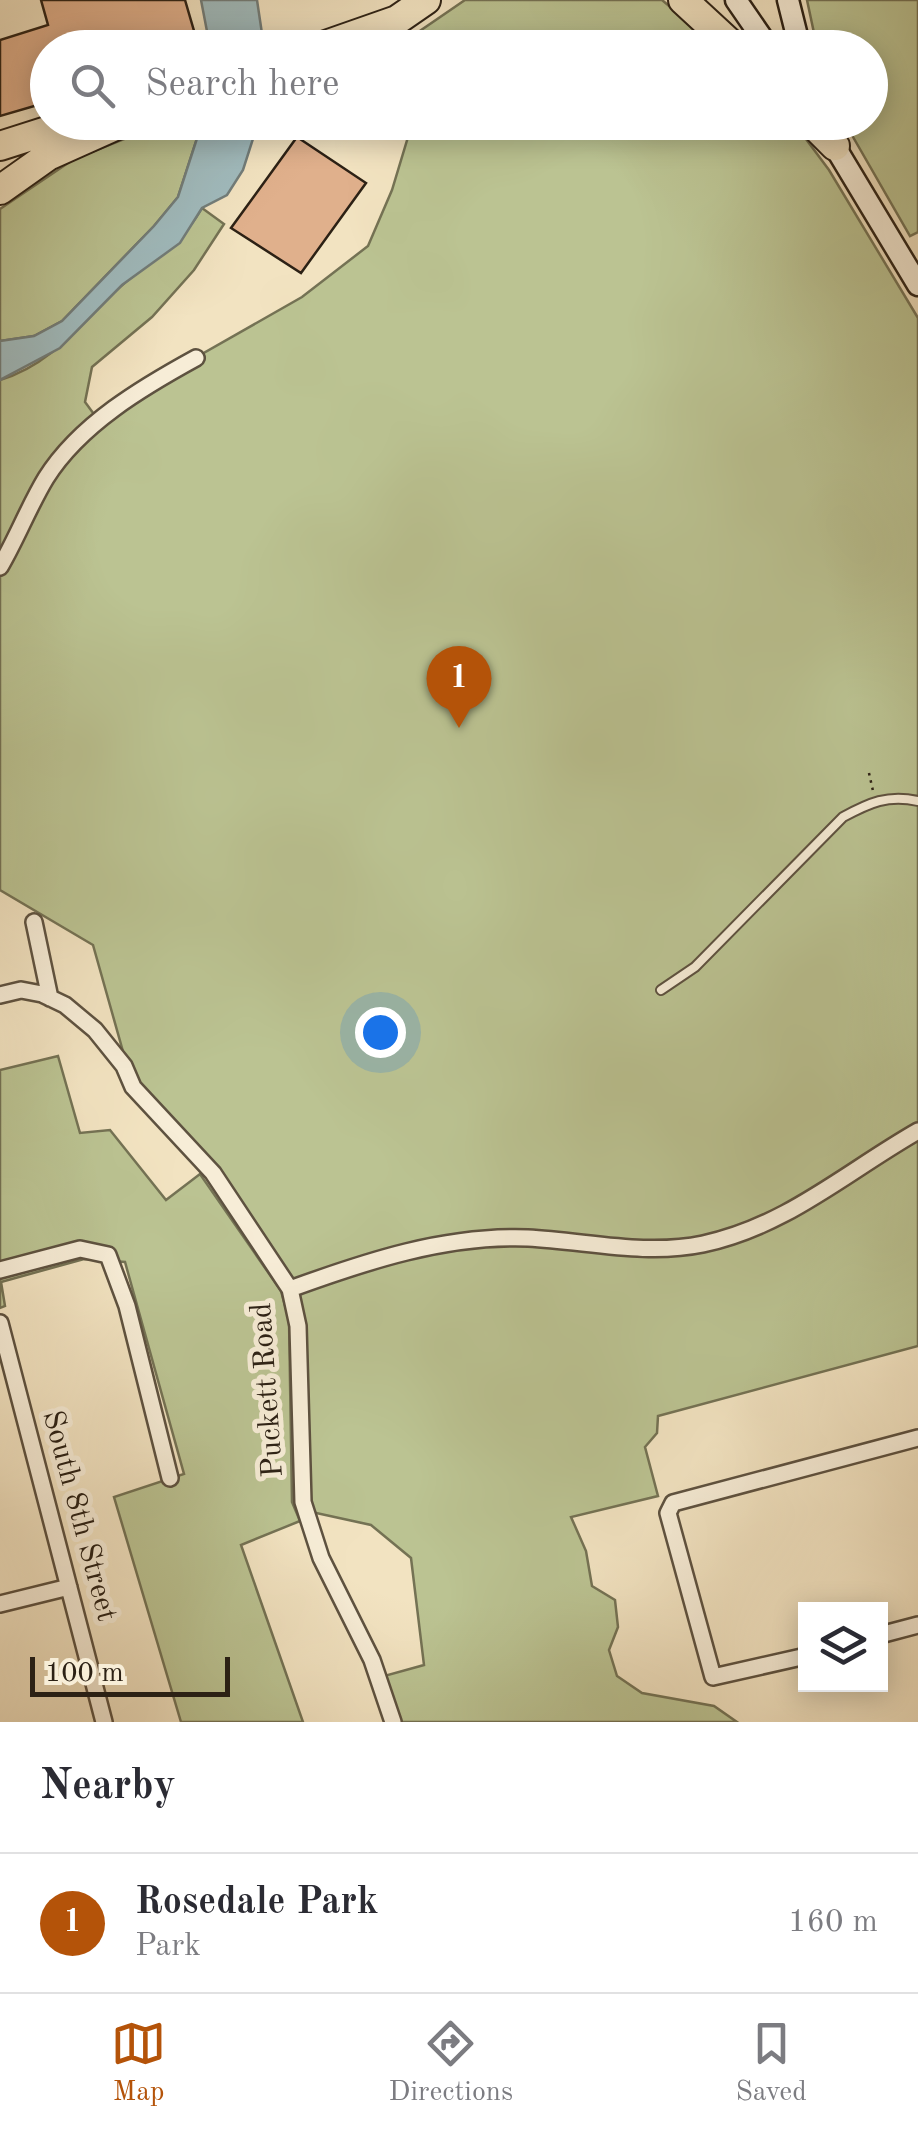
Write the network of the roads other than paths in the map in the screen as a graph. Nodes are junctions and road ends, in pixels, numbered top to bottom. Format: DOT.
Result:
graph roads {
  1 [pos="426,0"];
  2 [pos="449,0"];
  3 [pos="683,0"];
  4 [pos="736,0"];
  5 [pos="788,0"];
  6 [pos="368,30"];
  7 [pos="404,30"];
  8 [pos="716,30"];
  9 [pos="757,30"];
  10 [pos="796,30"];
  11 [pos="30,136"];
  12 [pos="84,140"];
  13 [pos="835,140"];
  14 [pos="0,146"];
  15 [pos="0,190"];
  16 [pos="918,286"];
  17 [pos="196,358"];
  18 [pos="0,567"];
  19 [pos="918,801"];
  20 [pos="34,922"];
  21 [pos="661,990"];
  22 [pos="0,995"];
  23 [pos="50,998"];
  24 [pos="918,1130"];
  25 [pos="0,1270"];
  26 [pos="290,1289"];
  27 [pos="0,1323"];
  28 [pos="918,1438"];
  29 [pos="170,1478"];
  30 [pos="69,1587"];
  31 [pos="0,1604"];
  32 [pos="918,1625"];
  33 [pos="888,1633"];
  34 [pos="798,1658"];
  35 [pos="104,1722"];
  36 [pos="394,1722"];
  1 -- 6 [label="highway"];
  2 -- 7 [label="highway"];
  3 -- 8 [label="highway"];
  4 -- 9 [label="main road"];
  5 -- 10 [label="main road"];
  11 -- 14 [label="highway"];
  12 -- 15 [label="highway"];
  13 -- 16 [label="main road"];
  17 -- 18 [label="street"];
  19 -- 21 [label="lane"];
  20 -- 23 [label="street"];
  22 -- 23 [label="street"];
  23 -- 26 [label="street, Puckett Road"];
  24 -- 26 [label="street"];
  25 -- 29 [label="street"];
  26 -- 36 [label="street, Puckett Road"];
  27 -- 30 [label="street, South 8th Street"];
  28 -- 34 [label="street"];
  30 -- 31 [label="street"];
  30 -- 35 [label="street, South 8th Street"];
  32 -- 33 [label="street"];
}
